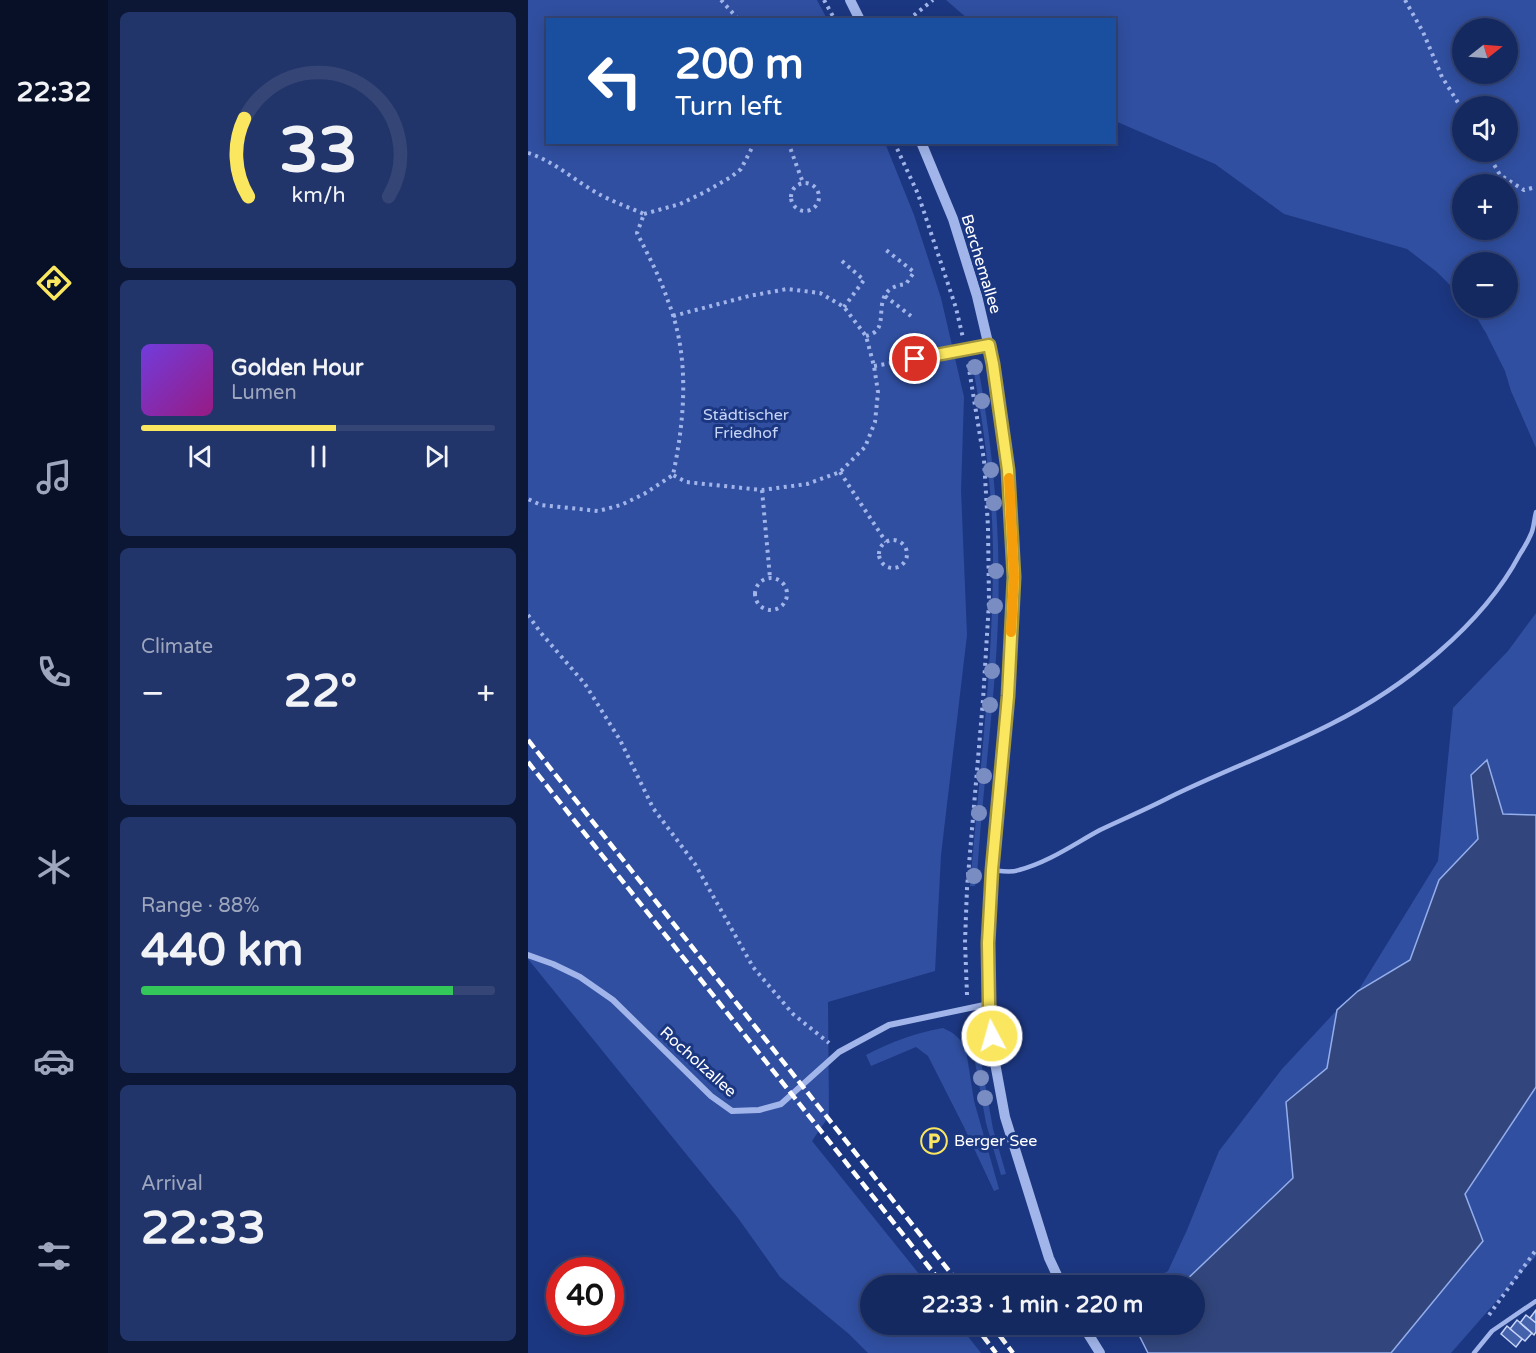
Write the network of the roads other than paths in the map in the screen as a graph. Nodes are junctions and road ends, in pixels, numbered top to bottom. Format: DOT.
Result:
graph roads {
  1 [pos="850,0"];
  2 [pos="859,18"];
  3 [pos="922,144"];
  4 [pos="989,345"];
  5 [pos="915,359"];
  6 [pos="1536,512"];
  7 [pos="992,870"];
  8 [pos="528,955"];
  9 [pos="989,1004"];
  10 [pos="1057,1275"];
  11 [pos="1536,1301"];
  12 [pos="1089,1335"];
  13 [pos="1100,1353"];
  14 [pos="1474,1353"];
  1 -- 2 [label="street"];
  3 -- 4 [label="street, Berchemallee"];
  4 -- 5 [label="lane"];
  4 -- 7 [label="street, Berchemallee"];
  6 -- 7 [label="lane"];
  7 -- 9 [label="street, Berchemallee"];
  8 -- 9 [label="street, Rocholzallee"];
  9 -- 10 [label="street, Berchemallee"];
  11 -- 14 [label="lane"];
  12 -- 13 [label="street"];
}
